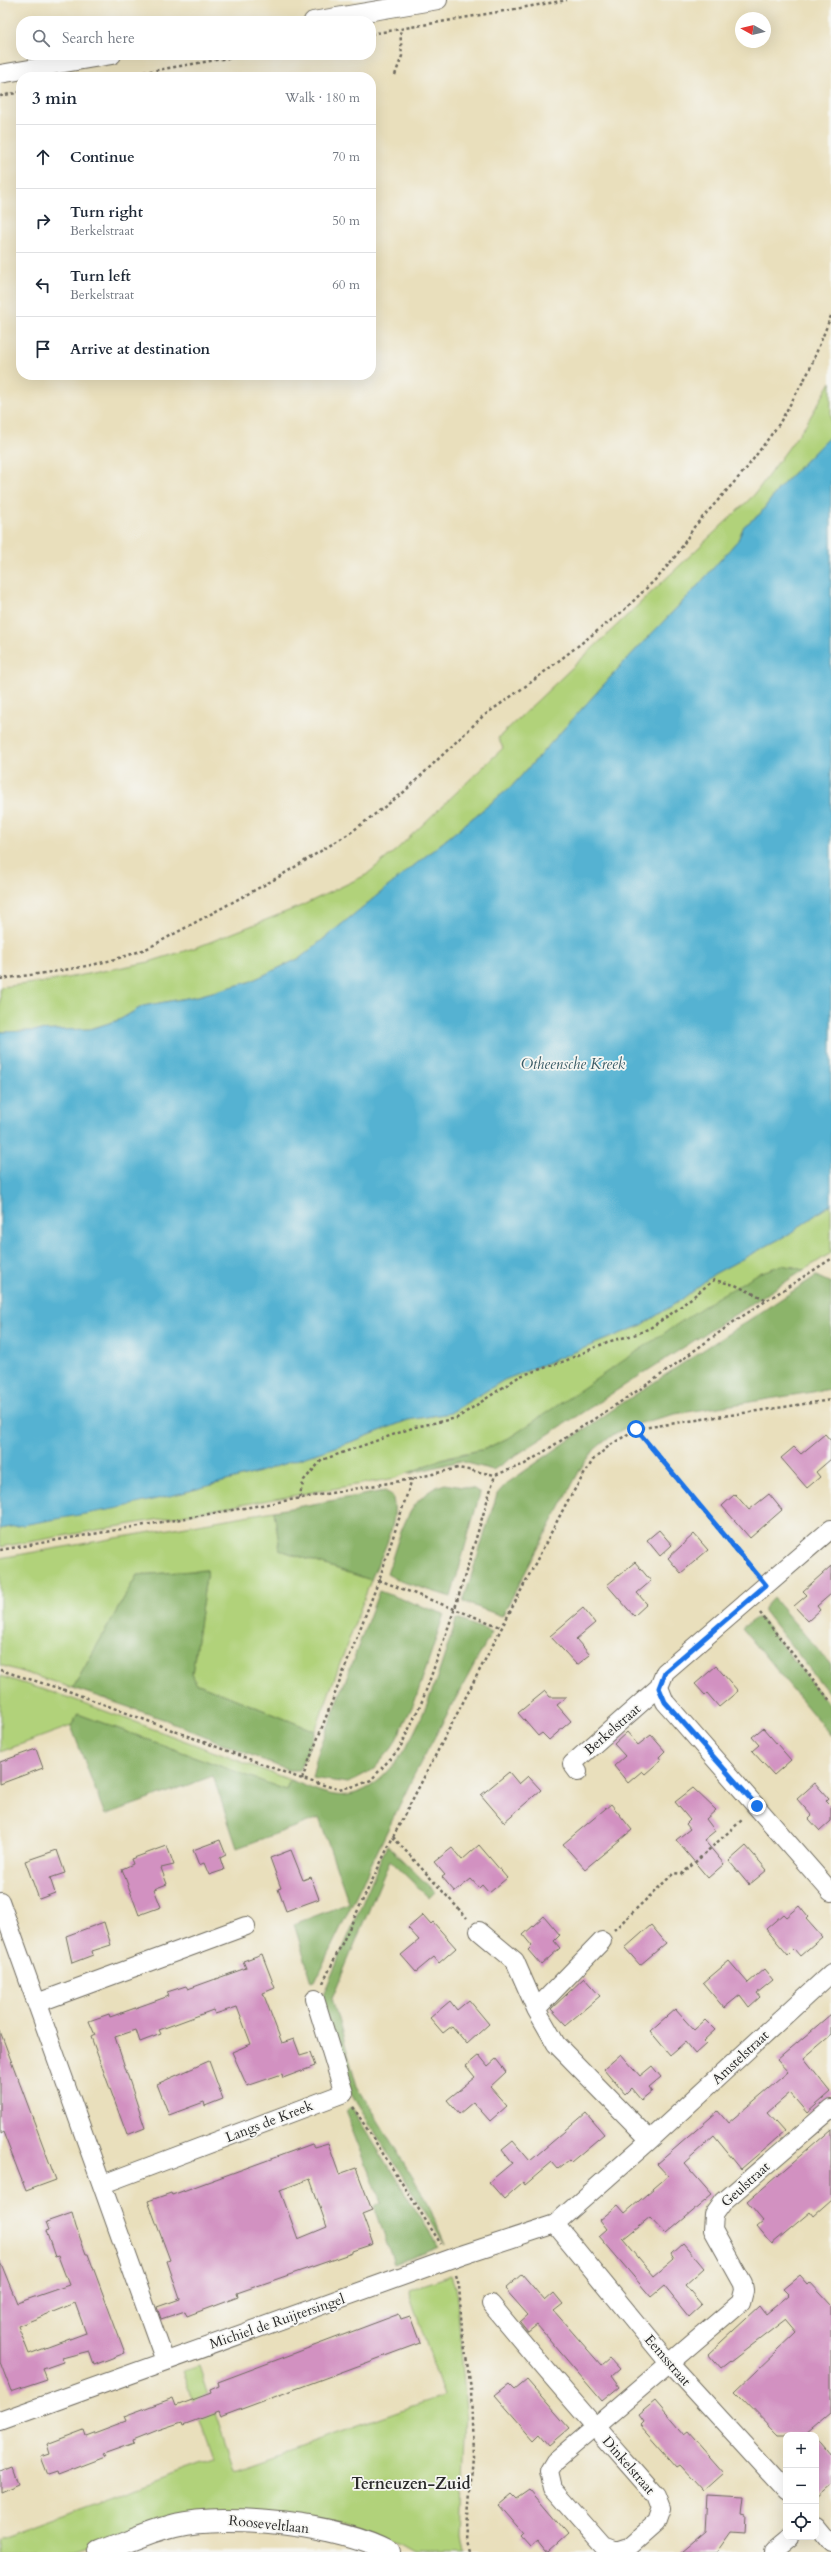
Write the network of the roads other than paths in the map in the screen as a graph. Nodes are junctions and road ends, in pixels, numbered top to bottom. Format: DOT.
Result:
graph roads {
  1 [pos="438,0"];
  2 [pos="343,16"];
  3 [pos="83,60"];
  4 [pos="0,74"];
  5 [pos="831,1529"];
  6 [pos="659,1688"];
  7 [pos="578,1772"];
  8 [pos="831,1892"];
  9 [pos="0,1901"];
  10 [pos="246,1926"];
  11 [pos="479,1931"];
  12 [pos="602,1941"];
  13 [pos="831,1973"];
  14 [pos="315,1999"];
  15 [pos="37,2003"];
  16 [pos="536,2009"];
  17 [pos="831,2109"];
  18 [pos="650,2140"];
  19 [pos="103,2184"];
  20 [pos="555,2224"];
  21 [pos="491,2304"];
  22 [pos="165,2361"];
  23 [pos="669,2363"];
  24 [pos="0,2421"];
  25 [pos="594,2425"];
  26 [pos="783,2489"];
  27 [pos="819,2529"];
  28 [pos="787,2540"];
  29 [pos="831,2543"];
  30 [pos="100,2552"];
  31 [pos="390,2552"];
  32 [pos="772,2552"];
  1 -- 2 [label="street"];
  3 -- 4 [label="street"];
  5 -- 6 [label="street, Berkelstraat"];
  6 -- 7 [label="street, Berkelstraat"];
  6 -- 8 [label="street"];
  9 -- 15 [label="street"];
  10 -- 15 [label="street"];
  11 -- 16 [label="street"];
  12 -- 16 [label="street"];
  13 -- 18 [label="street, Amstelstraat"];
  14 -- 19 [label="street, Langs de Kreek"];
  15 -- 19 [label="street"];
  16 -- 18 [label="street"];
  17 -- 23 [label="street, Geulstraat"];
  18 -- 20 [label="street, Amstelstraat"];
  19 -- 22 [label="street"];
  20 -- 22 [label="street, Michiel de Ruijtersingel"];
  20 -- 23 [label="street, Eemsstraat"];
  21 -- 25 [label="street, Dinkelstraat"];
  22 -- 24 [label="street, Michiel de Ruijtersingel"];
  23 -- 25 [label="street, Dinkelstraat"];
  23 -- 26 [label="street, Eemsstraat"];
  25 -- 25 [label="street, Dinkelstraat"];
  27 -- 29 [label="street"];
  28 -- 32 [label="street"];
  30 -- 31 [label="main road, Rooseveltlaan"];
}
